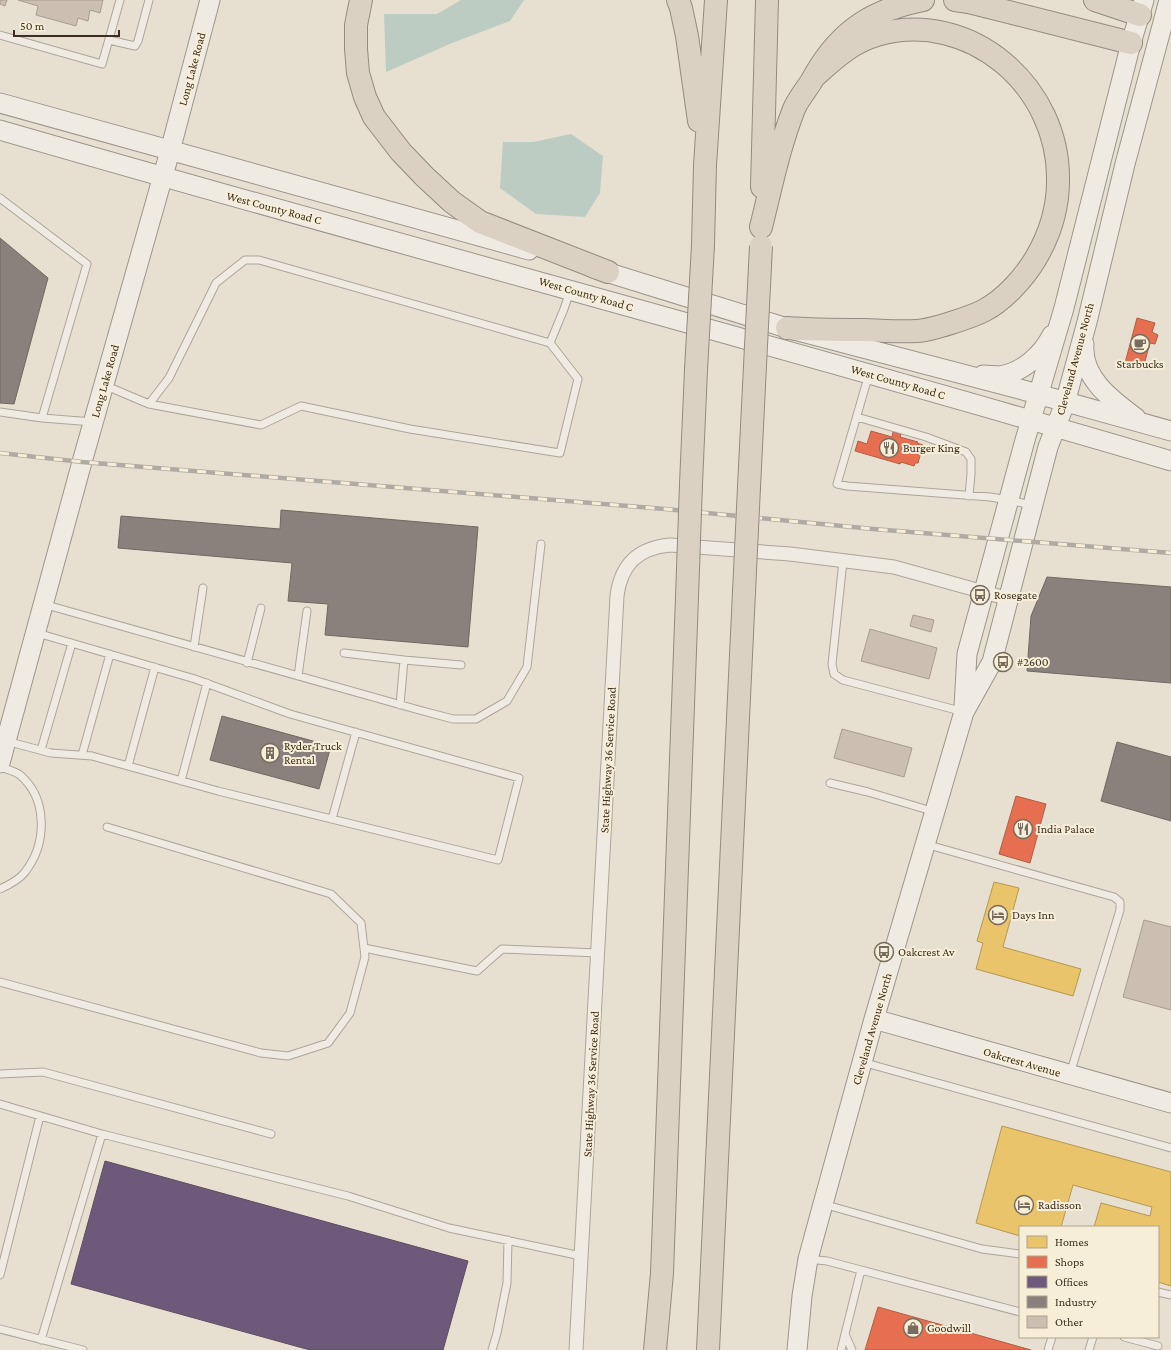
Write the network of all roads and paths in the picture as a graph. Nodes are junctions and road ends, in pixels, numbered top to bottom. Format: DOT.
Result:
graph roads {
  1 [pos="120,0"];
  2 [pos="149,0"];
  3 [pos="210,0"];
  4 [pos="361,0"];
  5 [pos="678,0"];
  6 [pos="716,0"];
  7 [pos="767,0"];
  8 [pos="923,0"];
  9 [pos="955,0"];
  10 [pos="1095,0"];
  11 [pos="1168,0"];
  12 [pos="1142,7"];
  13 [pos="1167,23"];
  14 [pos="0,35"];
  15 [pos="109,40"];
  16 [pos="1131,44"];
  17 [pos="1163,50"];
  18 [pos="816,75"];
  19 [pos="0,103"];
  20 [pos="0,130"];
  21 [pos="170,151"];
  22 [pos="705,165"];
  23 [pos="162,177"];
  24 [pos="0,198"];
  25 [pos="761,236"];
  26 [pos="608,272"];
  27 [pos="570,289"];
  28 [pos="1064,308"];
  29 [pos="1087,322"];
  30 [pos="788,328"];
  31 [pos="550,343"];
  32 [pos="869,373"];
  33 [pos="960,374"];
  34 [pos="104,385"];
  35 [pos="1039,395"];
  36 [pos="1064,403"];
  37 [pos="148,404"];
  38 [pos="0,412"];
  39 [pos="857,417"];
  40 [pos="42,418"];
  41 [pos="1031,421"];
  42 [pos="93,422"];
  43 [pos="1141,423"];
  44 [pos="1056,428"];
  45 [pos="1171,431"];
  46 [pos="1171,461"];
  47 [pos="969,496"];
  48 [pos="1009,500"];
  49 [pos="1033,506"];
  50 [pos="541,544"];
  51 [pos="843,561"];
  52 [pos="203,588"];
  53 [pos="984,592"];
  54 [pos="1009,599"];
  55 [pos="43,604"];
  56 [pos="261,608"];
  57 [pos="307,611"];
  58 [pos="36,632"];
  59 [pos="72,642"];
  60 [pos="194,648"];
  61 [pos="344,653"];
  62 [pos="110,654"];
  63 [pos="404,660"];
  64 [pos="247,663"];
  65 [pos="461,665"];
  66 [pos="155,667"];
  67 [pos="298,676"];
  68 [pos="207,683"];
  69 [pos="400,705"];
  70 [pos="964,712"];
  71 [pos="356,732"];
  72 [pos="6,741"];
  73 [pos="41,750"];
  74 [pos="82,755"];
  75 [pos="0,763"];
  76 [pos="128,766"];
  77 [pos="0,767"];
  78 [pos="181,781"];
  79 [pos="830,783"];
  80 [pos="935,812"];
  81 [pos="332,819"];
  82 [pos="107,827"];
  83 [pos="925,844"];
  84 [pos="0,889"];
  85 [pos="364,948"];
  86 [pos="598,953"];
  87 [pos="0,982"];
  88 [pos="874,1019"];
  89 [pos="862,1062"];
  90 [pos="0,1074"];
  91 [pos="1070,1075"];
  92 [pos="1171,1103"];
  93 [pos="0,1104"];
  94 [pos="40,1116"];
  95 [pos="102,1134"];
  96 [pos="271,1134"];
  97 [pos="1171,1148"];
  98 [pos="823,1204"];
  99 [pos="508,1240"];
  100 [pos="1019,1254"];
  101 [pos="581,1256"];
  102 [pos="808,1259"];
  103 [pos="861,1270"];
  104 [pos="0,1274"];
  105 [pos="1159,1292"];
  106 [pos="1171,1295"];
  107 [pos="1019,1312"];
  108 [pos="0,1329"];
  109 [pos="845,1334"];
  110 [pos="1052,1338"];
  111 [pos="1093,1338"];
  112 [pos="1128,1338"];
  113 [pos="41,1340"];
  114 [pos="1158,1346"];
  115 [pos="83,1350"];
  116 [pos="492,1350"];
  117 [pos="576,1350"];
  118 [pos="655,1350"];
  119 [pos="708,1350"];
  120 [pos="797,1350"];
  121 [pos="841,1350"];
  122 [pos="852,1350"];
  123 [pos="1048,1350"];
  124 [pos="1089,1350"];
  1 -- 15 [label="lane"];
  2 -- 15 [label="lane"];
  3 -- 21 [label="street, Long Lake Road"];
  4 -- 26 [label="highway"];
  5 -- 22 [label="highway"];
  6 -- 22 [label="highway"];
  7 -- 25 [label="highway"];
  8 -- 18 [label="highway"];
  9 -- 16 [label="highway"];
  10 -- 12 [label="highway"];
  11 -- 13 [label="street, Cleveland Avenue North"];
  12 -- 13 [label="street"];
  12 -- 16 [label="street, Cleveland Avenue North"];
  13 -- 17 [label="street, Cleveland Avenue North"];
  14 -- 15 [label="lane"];
  16 -- 17 [label="street"];
  16 -- 28 [label="street, Cleveland Avenue North"];
  17 -- 29 [label="street, Cleveland Avenue North"];
  18 -- 25 [label="highway"];
  18 -- 30 [label="highway"];
  19 -- 21 [label="street, West County Road C"];
  20 -- 23 [label="street, West County Road C"];
  21 -- 23 [label="street, Long Lake Road"];
  21 -- 26 [label="street, West County Road C"];
  22 -- 118 [label="highway, bridge"];
  23 -- 27 [label="street, West County Road C"];
  23 -- 34 [label="street, Long Lake Road"];
  24 -- 40 [label="lane"];
  25 -- 119 [label="highway, bridge"];
  26 -- 30 [label="street, West County Road C"];
  27 -- 31 [label="lane"];
  27 -- 32 [label="street, West County Road C"];
  28 -- 33 [label="street"];
  28 -- 35 [label="street, Cleveland Avenue North"];
  29 -- 36 [label="street, Cleveland Avenue North"];
  29 -- 43 [label="street"];
  30 -- 33 [label="street, West County Road C"];
  31 -- 37 [label="lane"];
  31 -- 37 [label="lane"];
  32 -- 39 [label="lane"];
  32 -- 41 [label="street, West County Road C"];
  33 -- 35 [label="street, West County Road C"];
  34 -- 37 [label="lane"];
  34 -- 42 [label="street, Long Lake Road"];
  35 -- 36 [label="street, West County Road C"];
  35 -- 41 [label="street, Cleveland Avenue North"];
  36 -- 43 [label="street, West County Road C"];
  36 -- 44 [label="street, Cleveland Avenue North"];
  38 -- 40 [label="lane"];
  39 -- 47 [label="lane"];
  39 -- 47 [label="lane"];
  40 -- 42 [label="lane"];
  41 -- 44 [label="street, West County Road C"];
  41 -- 48 [label="street, Cleveland Avenue North"];
  42 -- 55 [label="street, Long Lake Road"];
  43 -- 45 [label="street, West County Road C"];
  44 -- 46 [label="street, West County Road C"];
  44 -- 49 [label="street, Cleveland Avenue North"];
  47 -- 48 [label="lane"];
  48 -- 49 [label="lane"];
  48 -- 53 [label="street, Cleveland Avenue North"];
  49 -- 54 [label="street, Cleveland Avenue North"];
  50 -- 69 [label="lane"];
  51 -- 53 [label="street, State Highway 36 Service Road"];
  51 -- 70 [label="lane"];
  51 -- 86 [label="street, State Highway 36 Service Road"];
  52 -- 60 [label="lane"];
  53 -- 54 [label="street, State Highway 36 Service Road"];
  53 -- 70 [label="street, Cleveland Avenue North"];
  54 -- 70 [label="street, Cleveland Avenue North"];
  55 -- 58 [label="street, Long Lake Road"];
  55 -- 60 [label="lane"];
  56 -- 64 [label="lane"];
  57 -- 67 [label="lane"];
  58 -- 59 [label="lane"];
  58 -- 72 [label="street, Long Lake Road"];
  59 -- 62 [label="lane"];
  59 -- 73 [label="lane"];
  60 -- 64 [label="lane"];
  61 -- 63 [label="lane"];
  62 -- 66 [label="lane"];
  62 -- 74 [label="lane"];
  63 -- 65 [label="lane"];
  63 -- 69 [label="lane"];
  64 -- 67 [label="lane"];
  66 -- 68 [label="lane"];
  66 -- 76 [label="lane"];
  67 -- 69 [label="lane"];
  68 -- 71 [label="lane"];
  68 -- 78 [label="lane"];
  70 -- 80 [label="street, Cleveland Avenue North"];
  71 -- 81 [label="lane"];
  71 -- 81 [label="lane"];
  72 -- 73 [label="lane"];
  72 -- 75 [label="street, Long Lake Road"];
  73 -- 74 [label="lane"];
  74 -- 76 [label="lane"];
  76 -- 78 [label="lane"];
  77 -- 84 [label="lane"];
  78 -- 81 [label="lane"];
  79 -- 80 [label="lane"];
  80 -- 83 [label="street, Cleveland Avenue North"];
  82 -- 85 [label="lane"];
  83 -- 88 [label="street, Cleveland Avenue North"];
  83 -- 91 [label="lane"];
  85 -- 86 [label="lane"];
  85 -- 87 [label="lane"];
  86 -- 101 [label="street, State Highway 36 Service Road"];
  88 -- 89 [label="street, Cleveland Avenue North"];
  88 -- 91 [label="street, Oakcrest Avenue"];
  89 -- 97 [label="lane"];
  89 -- 98 [label="street, Cleveland Avenue North"];
  90 -- 96 [label="lane"];
  91 -- 92 [label="street, Oakcrest Avenue"];
  93 -- 94 [label="lane"];
  94 -- 95 [label="lane"];
  94 -- 104 [label="lane"];
  95 -- 99 [label="lane"];
  95 -- 113 [label="lane"];
  98 -- 100 [label="lane"];
  98 -- 102 [label="street, Cleveland Avenue North"];
  99 -- 101 [label="lane"];
  99 -- 116 [label="lane"];
  101 -- 117 [label="street, State Highway 36 Service Road"];
  102 -- 103 [label="lane"];
  102 -- 120 [label="street, Cleveland Avenue North"];
  103 -- 107 [label="lane"];
  103 -- 109 [label="lane"];
  105 -- 106 [label="lane"];
  108 -- 113 [label="lane"];
  109 -- 121 [label="lane"];
  109 -- 122 [label="lane"];
  110 -- 123 [label="lane"];
  111 -- 124 [label="lane"];
  112 -- 114 [label="lane"];
  113 -- 115 [label="lane"];
}
